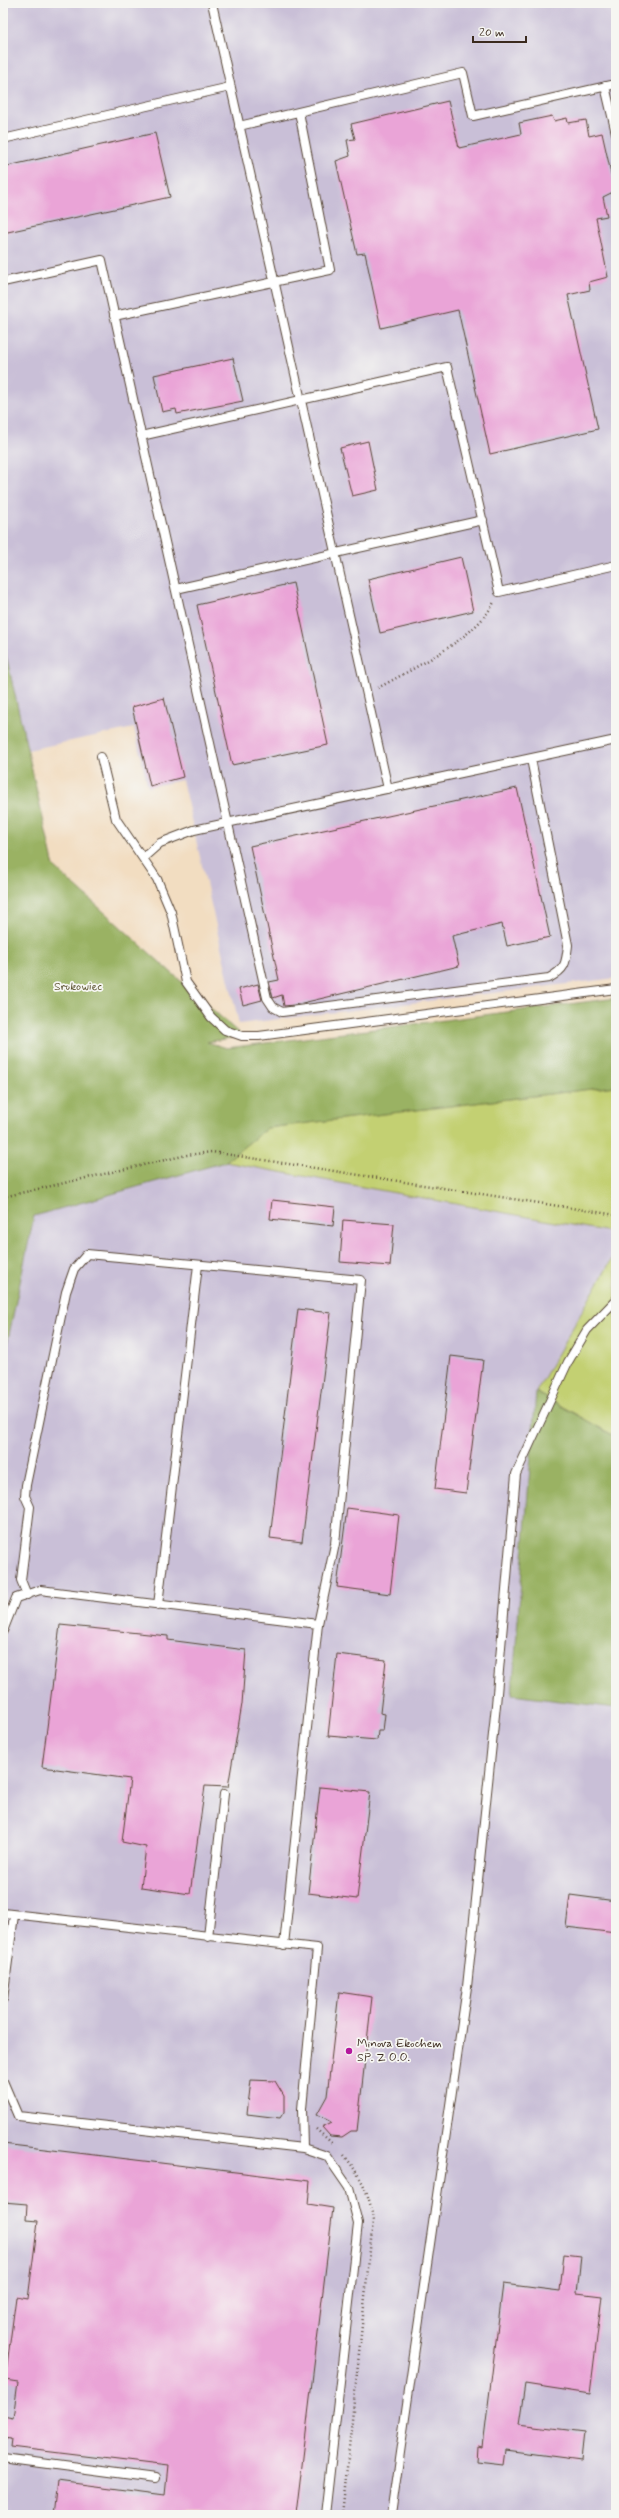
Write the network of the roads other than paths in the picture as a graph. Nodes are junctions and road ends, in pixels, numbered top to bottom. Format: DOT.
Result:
graph roads {
  1 [pos="212,3"];
  2 [pos="616,84"];
  3 [pos="605,86"];
  4 [pos="230,87"];
  5 [pos="299,112"];
  6 [pos="239,126"];
  7 [pos="616,133"];
  8 [pos="3,139"];
  9 [pos="274,281"];
  10 [pos="3,282"];
  11 [pos="114,316"];
  12 [pos="301,400"];
  13 [pos="141,436"];
  14 [pos="483,520"];
  15 [pos="335,553"];
  16 [pos="616,565"];
  17 [pos="176,589"];
  18 [pos="616,740"];
  19 [pos="101,757"];
  20 [pos="531,759"];
  21 [pos="388,789"];
  22 [pos="228,823"];
  23 [pos="143,858"];
  24 [pos="616,989"];
  25 [pos="198,1265"];
  26 [pos="616,1300"];
  27 [pos="27,1595"];
  28 [pos="158,1605"];
  29 [pos="318,1624"];
  30 [pos="3,1631"];
  31 [pos="224,1794"];
  32 [pos="3,1913"];
  33 [pos="14,1915"];
  34 [pos="208,1937"];
  35 [pos="284,1944"];
  36 [pos="3,1999"];
  37 [pos="3,2082"];
  38 [pos="303,2148"];
  39 [pos="3,2458"];
  40 [pos="156,2478"];
  41 [pos="325,2515"];
  42 [pos="391,2515"];
  1 -- 4 [label="lane"];
  2 -- 3 [label="lane"];
  3 -- 5 [label="lane"];
  3 -- 7 [label="lane"];
  4 -- 6 [label="lane"];
  4 -- 8 [label="lane"];
  5 -- 6 [label="lane"];
  5 -- 9 [label="lane"];
  6 -- 9 [label="lane"];
  9 -- 11 [label="lane"];
  9 -- 12 [label="lane"];
  10 -- 11 [label="lane"];
  11 -- 13 [label="lane"];
  12 -- 13 [label="lane"];
  12 -- 14 [label="lane"];
  12 -- 15 [label="lane"];
  13 -- 17 [label="lane"];
  14 -- 15 [label="lane"];
  14 -- 16 [label="lane"];
  15 -- 17 [label="lane"];
  15 -- 21 [label="lane"];
  17 -- 22 [label="lane"];
  18 -- 20 [label="lane"];
  19 -- 23 [label="lane"];
  20 -- 21 [label="lane"];
  20 -- 22 [label="lane"];
  21 -- 22 [label="lane"];
  22 -- 23 [label="lane"];
  23 -- 24 [label="lane"];
  25 -- 27 [label="lane"];
  25 -- 28 [label="lane"];
  25 -- 29 [label="lane"];
  26 -- 42 [label="lane"];
  27 -- 28 [label="lane"];
  27 -- 30 [label="lane"];
  28 -- 29 [label="lane"];
  29 -- 35 [label="lane"];
  31 -- 34 [label="lane"];
  32 -- 33 [label="lane"];
  33 -- 34 [label="lane"];
  33 -- 36 [label="lane"];
  34 -- 35 [label="lane"];
  35 -- 38 [label="lane"];
  37 -- 38 [label="lane"];
  38 -- 41 [label="lane"];
  39 -- 40 [label="lane"];
}
